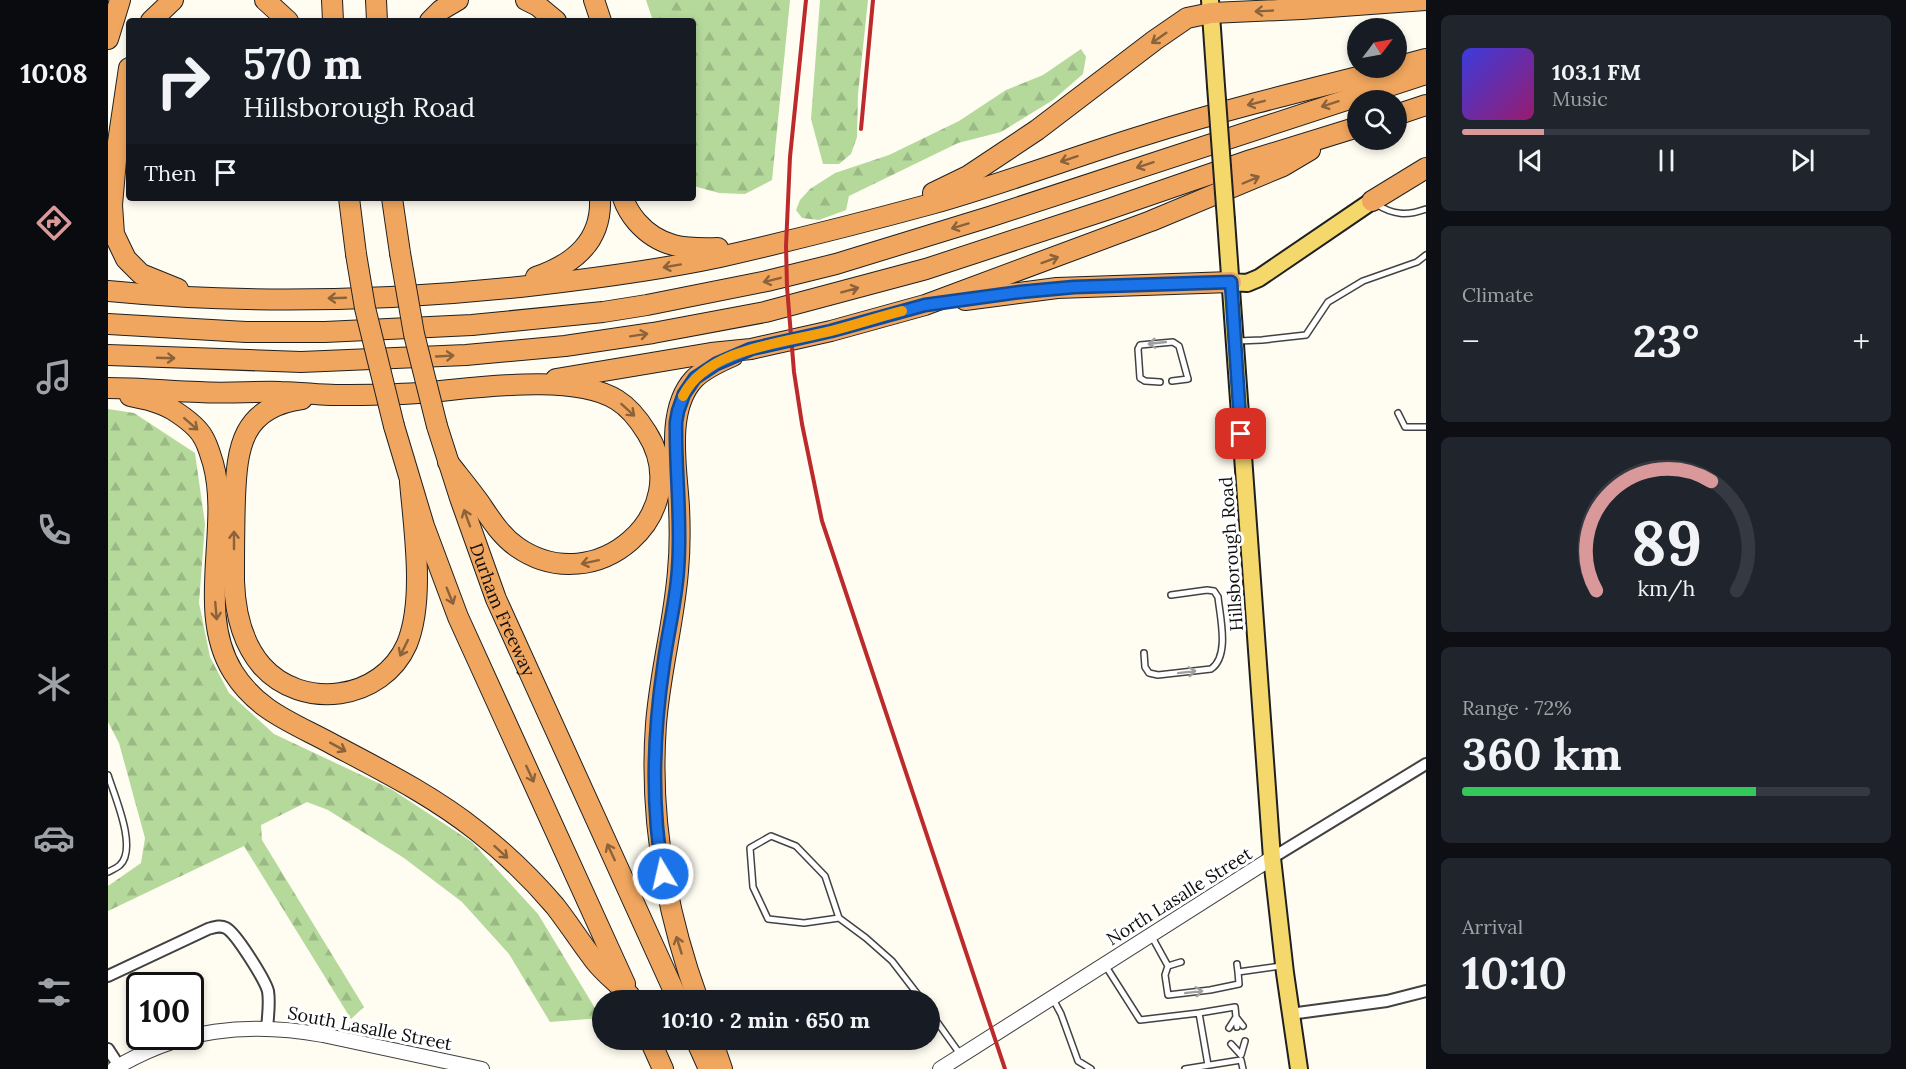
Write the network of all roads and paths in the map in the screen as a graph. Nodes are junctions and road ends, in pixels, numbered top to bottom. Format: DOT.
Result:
graph roads {
  1 [pos="120,0"];
  2 [pos="173,0"];
  3 [pos="266,0"];
  4 [pos="332,0"];
  5 [pos="376,0"];
  6 [pos="458,0"];
  7 [pos="526,0"];
  8 [pos="594,0"];
  9 [pos="1426,0"];
  10 [pos="1211,6"];
  11 [pos="154,18"];
  12 [pos="285,18"];
  13 [pos="333,18"];
  14 [pos="377,18"];
  15 [pos="433,18"];
  16 [pos="553,18"];
  17 [pos="600,18"];
  18 [pos="108,39"];
  19 [pos="1426,59"];
  20 [pos="1407,64"];
  21 [pos="1426,74"];
  22 [pos="1353,78"];
  23 [pos="126,88"];
  24 [pos="1426,105"];
  25 [pos="1407,111"];
  26 [pos="1347,130"];
  27 [pos="1332,135"];
  28 [pos="1426,168"];
  29 [pos="349,201"];
  30 [pos="392,201"];
  31 [pos="600,201"];
  32 [pos="624,201"];
  33 [pos="1372,201"];
  34 [pos="1426,209"];
  35 [pos="887,214"];
  36 [pos="770,244"];
  37 [pos="1426,255"];
  38 [pos="1231,282"];
  39 [pos="500,289"];
  40 [pos="108,291"];
  41 [pos="200,297"];
  42 [pos="925,305"];
  43 [pos="108,324"];
  44 [pos="1235,341"];
  45 [pos="751,349"];
  46 [pos="108,355"];
  47 [pos="1172,381"];
  48 [pos="1160,382"];
  49 [pos="534,384"];
  50 [pos="108,389"];
  51 [pos="333,395"];
  52 [pos="1398,413"];
  53 [pos="1426,427"];
  54 [pos="448,462"];
  55 [pos="410,482"];
  56 [pos="1171,595"];
  57 [pos="1144,653"];
  58 [pos="1426,764"];
  59 [pos="108,775"];
  60 [pos="1272,858"];
  61 [pos="108,872"];
  62 [pos="839,918"];
  63 [pos="1151,936"];
  64 [pos="1181,962"];
  65 [pos="1237,964"];
  66 [pos="1105,965"];
  67 [pos="1284,965"];
  68 [pos="1168,966"];
  69 [pos="1238,972"];
  70 [pos="108,976"];
  71 [pos="623,990"];
  72 [pos="627,990"];
  73 [pos="673,990"];
  74 [pos="695,990"];
  75 [pos="914,990"];
  76 [pos="1426,991"];
  77 [pos="1052,998"];
  78 [pos="1199,1013"];
  79 [pos="1290,1014"];
  80 [pos="1236,1017"];
  81 [pos="1240,1026"];
  82 [pos="267,1028"];
  83 [pos="1229,1028"];
  84 [pos="940,1031"];
  85 [pos="1242,1042"];
  86 [pos="1231,1044"];
  87 [pos="108,1048"];
  88 [pos="654,1050"];
  89 [pos="700,1050"];
  90 [pos="715,1050"];
  91 [pos="1241,1057"];
  92 [pos="957,1062"];
  93 [pos="443,1065"];
  94 [pos="1208,1065"];
  95 [pos="465,1067"];
  96 [pos="116,1068"];
  97 [pos="482,1069"];
  98 [pos="663,1069"];
  99 [pos="709,1069"];
  100 [pos="722,1069"];
  101 [pos="940,1069"];
  102 [pos="1091,1069"];
  103 [pos="1185,1069"];
  104 [pos="1243,1069"];
  105 [pos="1299,1069"];
  1 -- 18 [label="highway"];
  2 -- 11 [label="highway"];
  3 -- 12 [label="highway"];
  4 -- 13 [label="highway"];
  5 -- 14 [label="highway"];
  6 -- 15 [label="highway"];
  7 -- 16 [label="highway"];
  8 -- 17 [label="highway"];
  9 -- 10 [label="highway, one-way"];
  10 -- 35 [label="highway, one-way"];
  10 -- 38 [label="main road, Hillsborough Road, bridge"];
  19 -- 20 [label="highway"];
  21 -- 43 [label="highway, one-way"];
  22 -- 35 [label="highway, one-way"];
  23 -- 41 [label="highway"];
  24 -- 25 [label="highway"];
  26 -- 27 [label="highway"];
  42 -- 27 [label="highway, one-way"];
  46 -- 27 [label="highway, one-way"];
  28 -- 33 [label="highway"];
  29 -- 55 [label="highway, bridge"];
  30 -- 54 [label="highway, Durham Freeway, bridge"];
  31 -- 39 [label="highway"];
  32 -- 36 [label="highway"];
  33 -- 34 [label="lane"];
  33 -- 38 [label="main road"];
  35 -- 36 [label="highway"];
  36 -- 39 [label="highway, one-way"];
  37 -- 44 [label="lane"];
  38 -- 42 [label="highway"];
  38 -- 44 [label="main road, Hillsborough Road"];
  39 -- 41 [label="highway, one-way"];
  40 -- 41 [label="highway"];
  42 -- 45 [label="highway"];
  44 -- 60 [label="main road, Hillsborough Road"];
  45 -- 49 [label="highway"];
  74 -- 45 [label="highway, one-way"];
  47 -- 48 [label="lane, one-way"];
  49 -- 51 [label="highway"];
  49 -- 54 [label="highway, one-way"];
  50 -- 51 [label="highway"];
  50 -- 71 [label="highway, one-way"];
  55 -- 51 [label="highway, one-way"];
  52 -- 53 [label="lane"];
  73 -- 54 [label="highway, Durham Freeway, one-way"];
  55 -- 72 [label="highway, one-way"];
  57 -- 56 [label="lane, one-way"];
  58 -- 60 [label="street, North Lasalle Street"];
  59 -- 61 [label="lane"];
  60 -- 63 [label="street, North Lasalle Street"];
  60 -- 67 [label="main road, Hillsborough Road"];
  62 -- 62 [label="lane"];
  62 -- 75 [label="lane"];
  63 -- 66 [label="street, North Lasalle Street"];
  63 -- 68 [label="lane"];
  64 -- 68 [label="lane"];
  65 -- 69 [label="lane"];
  66 -- 77 [label="street, North Lasalle Street"];
  66 -- 78 [label="lane"];
  67 -- 69 [label="lane"];
  67 -- 79 [label="main road, Hillsborough Road"];
  68 -- 69 [label="lane, one-way"];
  70 -- 82 [label="street"];
  76 -- 79 [label="street"];
  77 -- 92 [label="street, North Lasalle Street"];
  77 -- 102 [label="lane"];
  78 -- 80 [label="lane"];
  78 -- 94 [label="lane"];
  79 -- 105 [label="main road, Hillsborough Road"];
  80 -- 81 [label="lane"];
  80 -- 83 [label="lane"];
  82 -- 93 [label="street, South Lasalle Street"];
  82 -- 96 [label="street, South Lasalle Street"];
  84 -- 92 [label="lane"];
  85 -- 91 [label="lane"];
  86 -- 91 [label="lane"];
  87 -- 96 [label="street"];
  88 -- 98 [label="highway"];
  89 -- 99 [label="highway"];
  90 -- 100 [label="highway"];
  91 -- 94 [label="lane"];
  91 -- 104 [label="lane"];
  92 -- 101 [label="street"];
  93 -- 95 [label="street, South Lasalle Street"];
  94 -- 103 [label="lane"];
  95 -- 97 [label="street, South Lasalle Street"];
}
